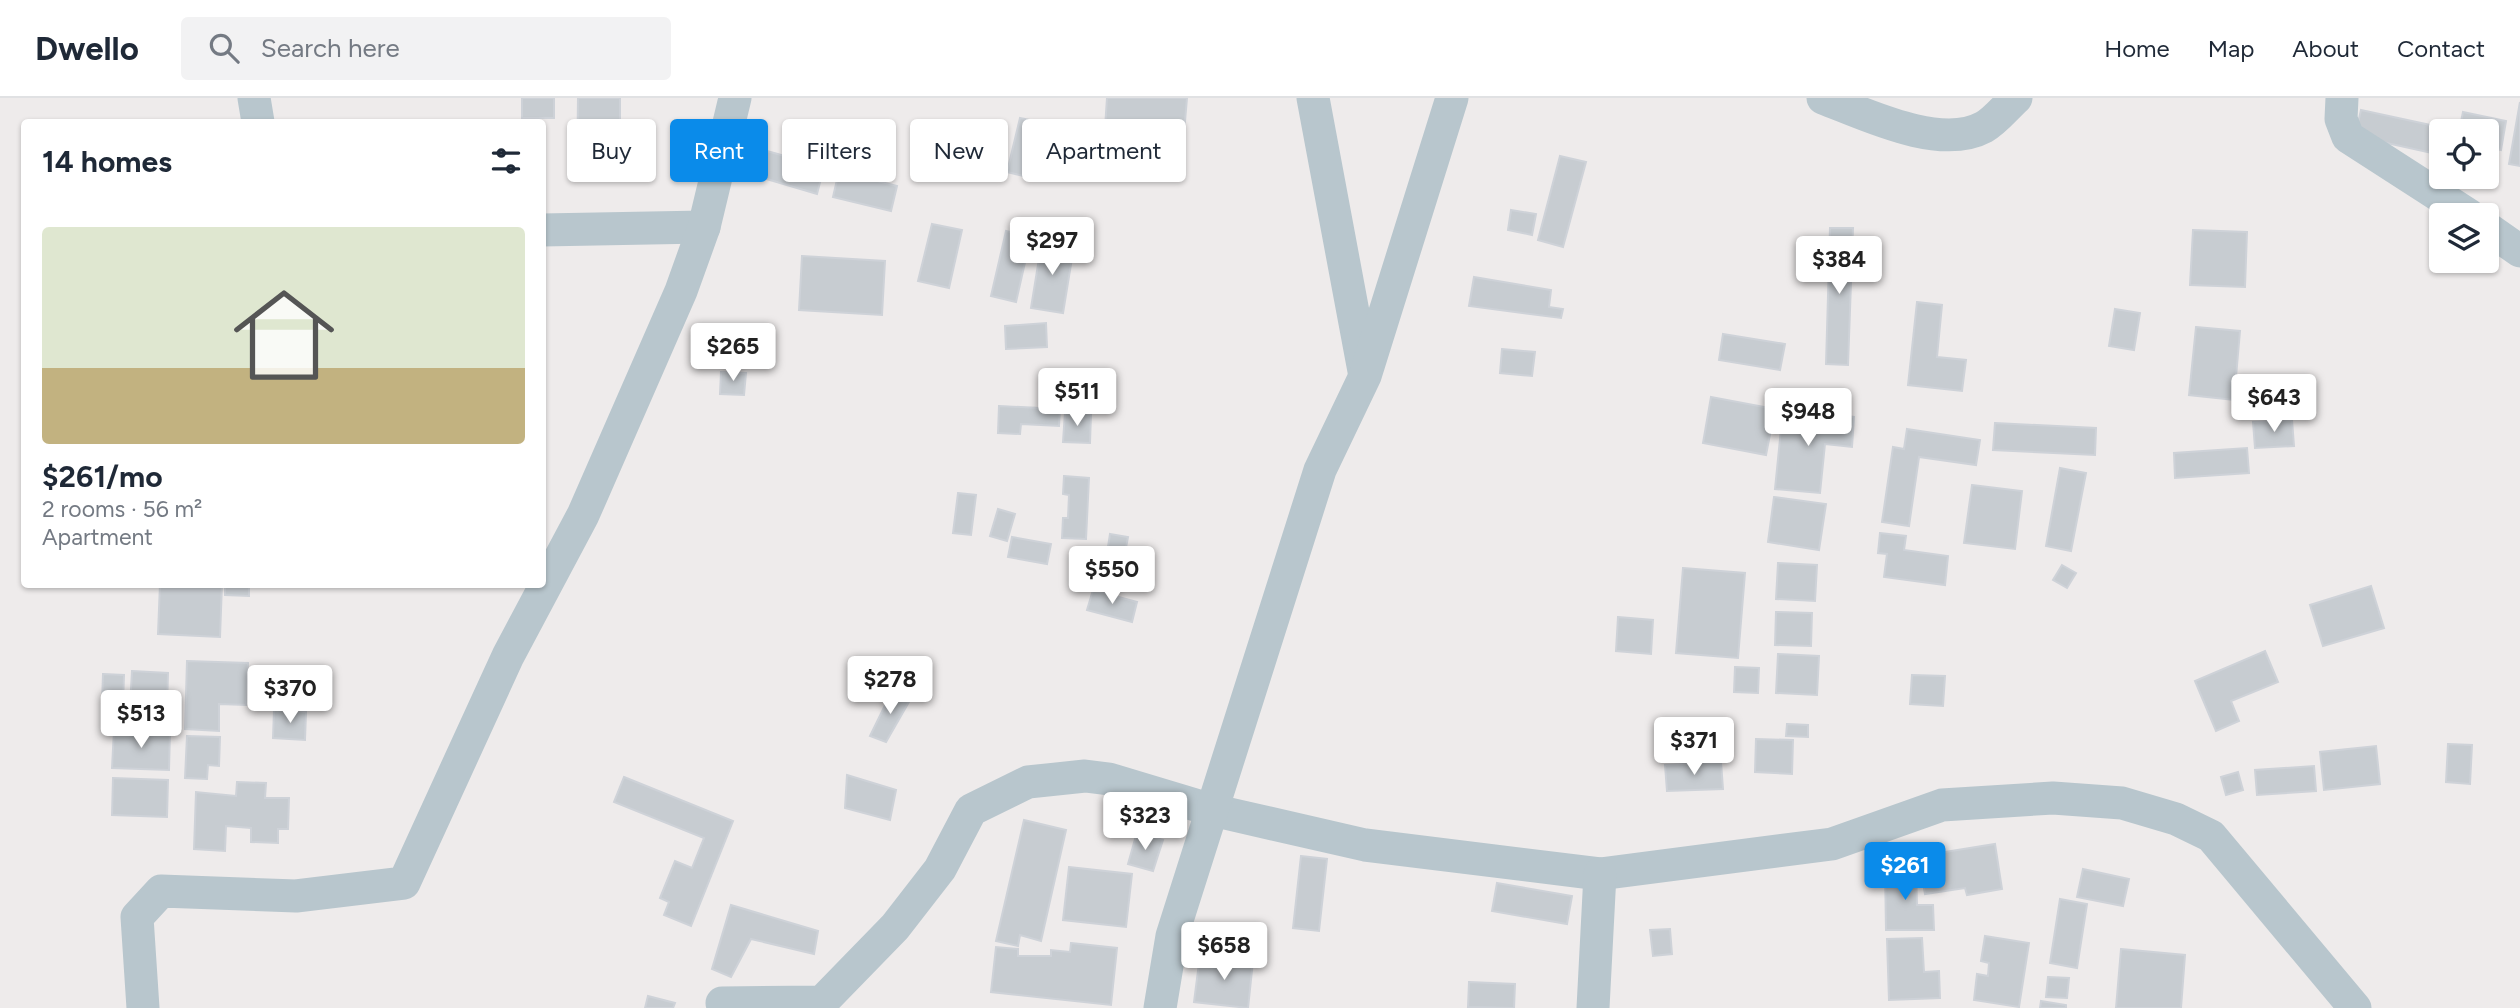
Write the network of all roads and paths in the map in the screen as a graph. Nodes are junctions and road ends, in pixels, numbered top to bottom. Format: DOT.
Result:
graph roads {
  1 [pos="254,98"];
  2 [pos="735,98"];
  3 [pos="1313,98"];
  4 [pos="1452,98"];
  5 [pos="1823,98"];
  6 [pos="2016,98"];
  7 [pos="2342,98"];
  8 [pos="258,119"];
  9 [pos="2450,203"];
  10 [pos="704,227"];
  11 [pos="546,230"];
  12 [pos="2499,236"];
  13 [pos="2520,251"];
  14 [pos="1365,376"];
  15 [pos="546,585"];
  16 [pos="544,588"];
  17 [pos="1212,810"];
  18 [pos="1600,874"];
  19 [pos="722,1003"];
  20 [pos="143,1008"];
  21 [pos="1160,1008"];
  22 [pos="1594,1008"];
  23 [pos="2355,1008"];
  1 -- 8 [label="street"];
  2 -- 10 [label="street"];
  3 -- 14 [label="street"];
  4 -- 14 [label="street"];
  5 -- 6 [label="street"];
  7 -- 9 [label="street"];
  10 -- 11 [label="street"];
  10 -- 15 [label="street"];
  12 -- 13 [label="street"];
  14 -- 17 [label="street"];
  16 -- 20 [label="street"];
  17 -- 18 [label="street"];
  17 -- 19 [label="street"];
  17 -- 21 [label="street"];
  18 -- 22 [label="street"];
  18 -- 23 [label="street"];
}
